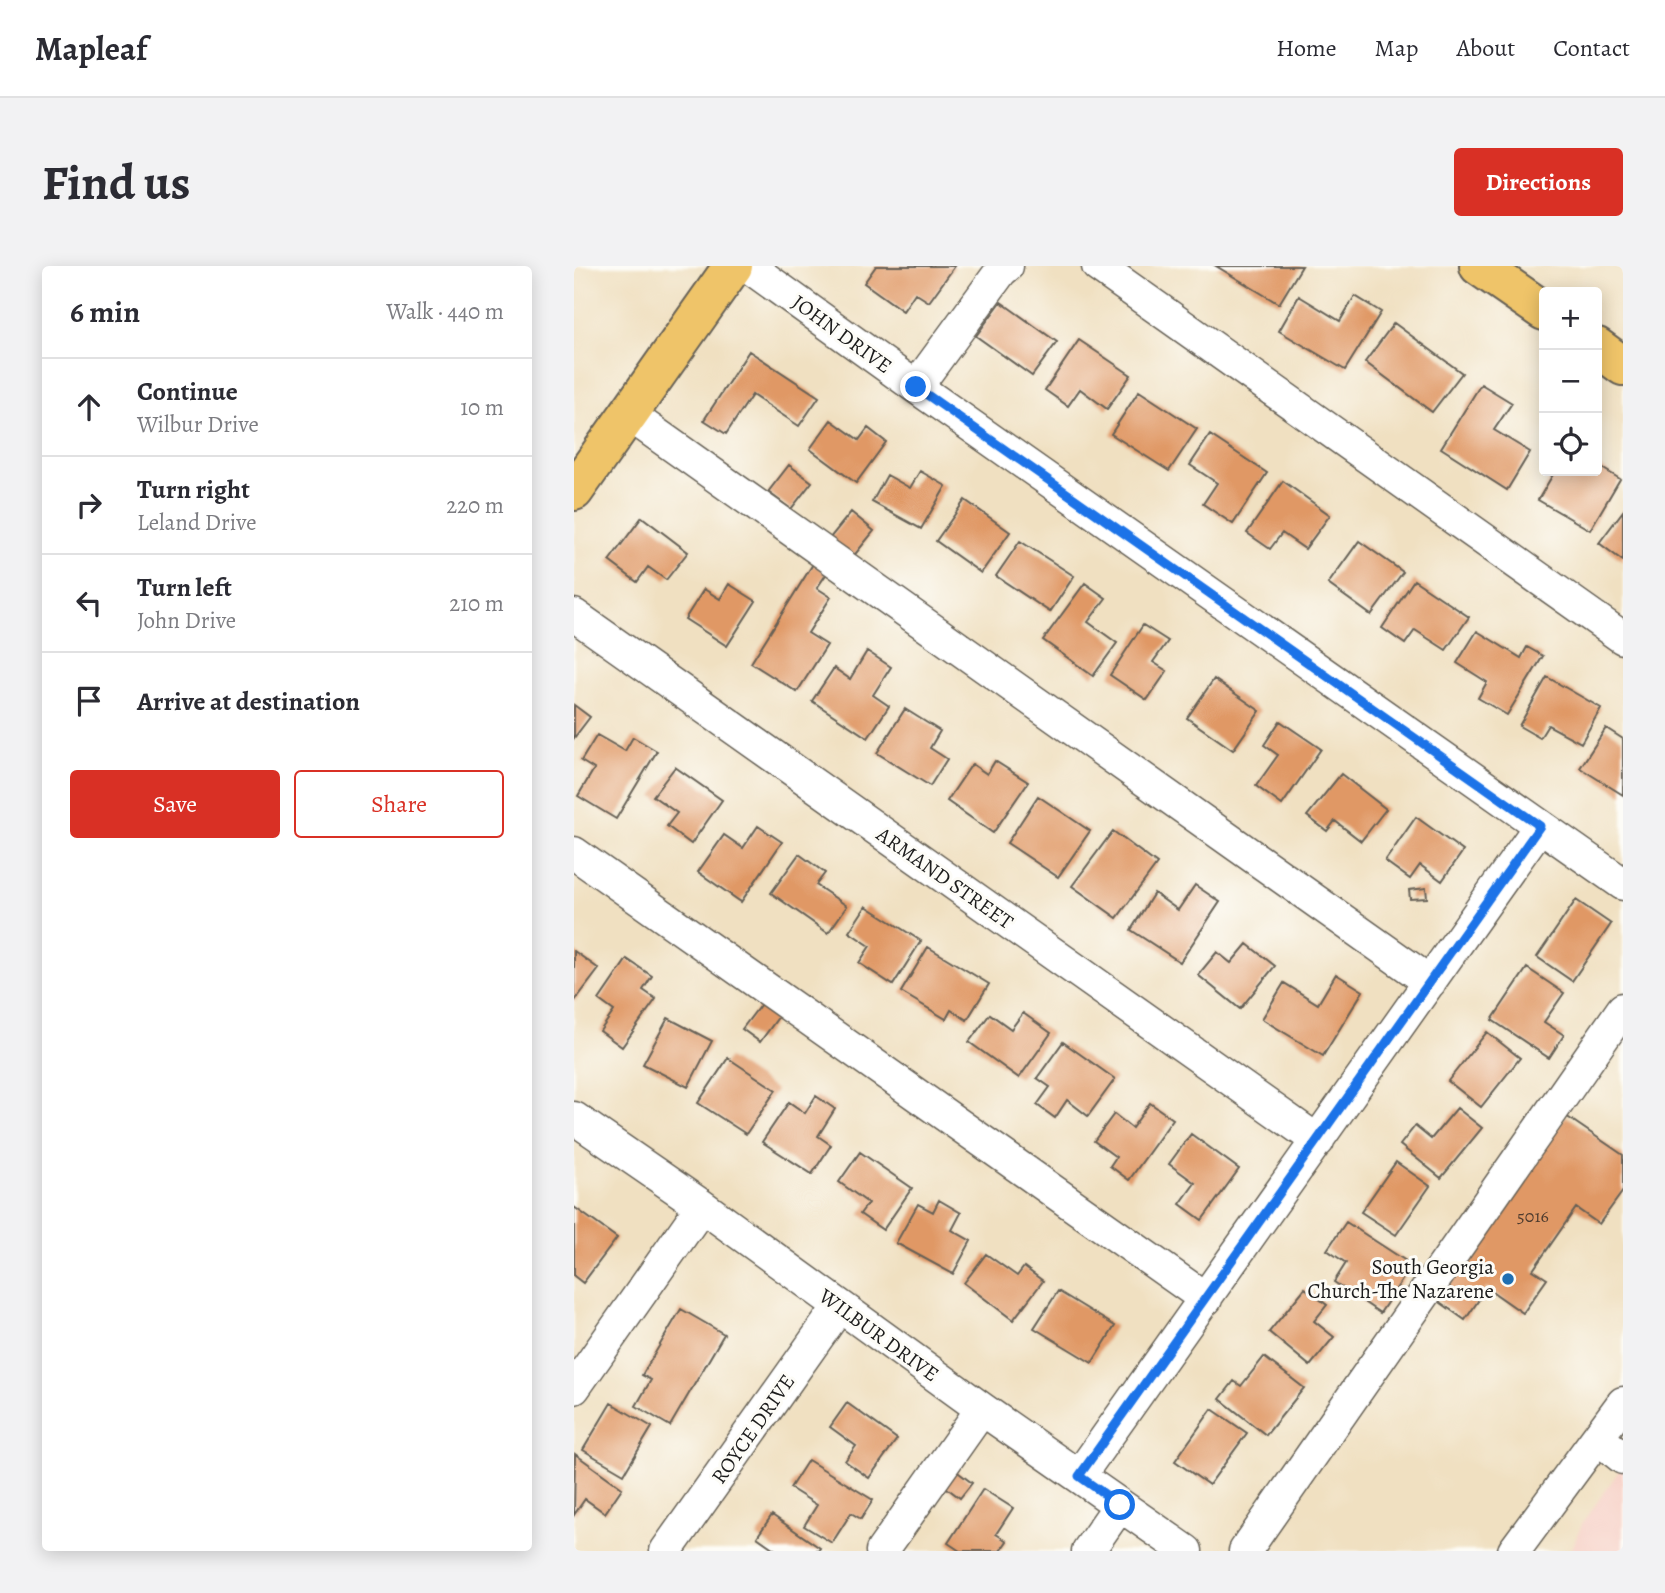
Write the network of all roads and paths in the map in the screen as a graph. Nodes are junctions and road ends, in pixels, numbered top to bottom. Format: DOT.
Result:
graph roads {
  1 [pos="733,266"];
  2 [pos="748,266"];
  3 [pos="1007,266"];
  4 [pos="1098,266"];
  5 [pos="1479,266"];
  6 [pos="1539,308"];
  7 [pos="1600,350"];
  8 [pos="1623,366"];
  9 [pos="916,387"];
  10 [pos="628,414"];
  11 [pos="579,474"];
  12 [pos="574,615"];
  13 [pos="1623,638"];
  14 [pos="1540,826"];
  15 [pos="574,853"];
  16 [pos="1623,884"];
  17 [pos="1430,982"];
  18 [pos="1623,1009"];
  19 [pos="574,1118"];
  20 [pos="1318,1141"];
  21 [pos="702,1206"];
  22 [pos="1206,1299"];
  23 [pos="839,1307"];
  24 [pos="574,1388"];
  25 [pos="1623,1403"];
  26 [pos="982,1409"];
  27 [pos="1598,1438"];
  28 [pos="1623,1458"];
  29 [pos="1079,1476"];
  30 [pos="1120,1505"];
  31 [pos="1537,1518"];
  32 [pos="666,1551"];
  33 [pos="882,1551"];
  34 [pos="1088,1551"];
  35 [pos="1186,1551"];
  36 [pos="1245,1551"];
  37 [pos="1514,1551"];
  38 [pos="1534,1551"];
  1 -- 10 [label="main road"];
  2 -- 9 [label="street, JOHN DRIVE"];
  3 -- 9 [label="street"];
  4 -- 13 [label="street"];
  5 -- 6 [label="main road"];
  7 -- 8 [label="main road"];
  9 -- 14 [label="street, JOHN DRIVE"];
  10 -- 11 [label="main road"];
  10 -- 17 [label="street"];
  12 -- 20 [label="street, ARMAND STREET"];
  14 -- 16 [label="street, JOHN DRIVE"];
  14 -- 17 [label="street"];
  15 -- 22 [label="street"];
  17 -- 20 [label="street"];
  18 -- 36 [label="street"];
  19 -- 21 [label="street, WILBUR DRIVE"];
  20 -- 22 [label="street"];
  21 -- 23 [label="street, WILBUR DRIVE"];
  21 -- 24 [label="street"];
  22 -- 29 [label="street"];
  23 -- 26 [label="street, WILBUR DRIVE"];
  23 -- 32 [label="street, ROYCE DRIVE"];
  25 -- 27 [label="street"];
  26 -- 29 [label="street, WILBUR DRIVE"];
  26 -- 33 [label="street"];
  27 -- 28 [label="street"];
  27 -- 31 [label="street"];
  29 -- 30 [label="street, WILBUR DRIVE"];
  30 -- 34 [label="street"];
  30 -- 35 [label="street, WILBUR DRIVE"];
  31 -- 37 [label="street"];
  31 -- 38 [label="street"];
}
